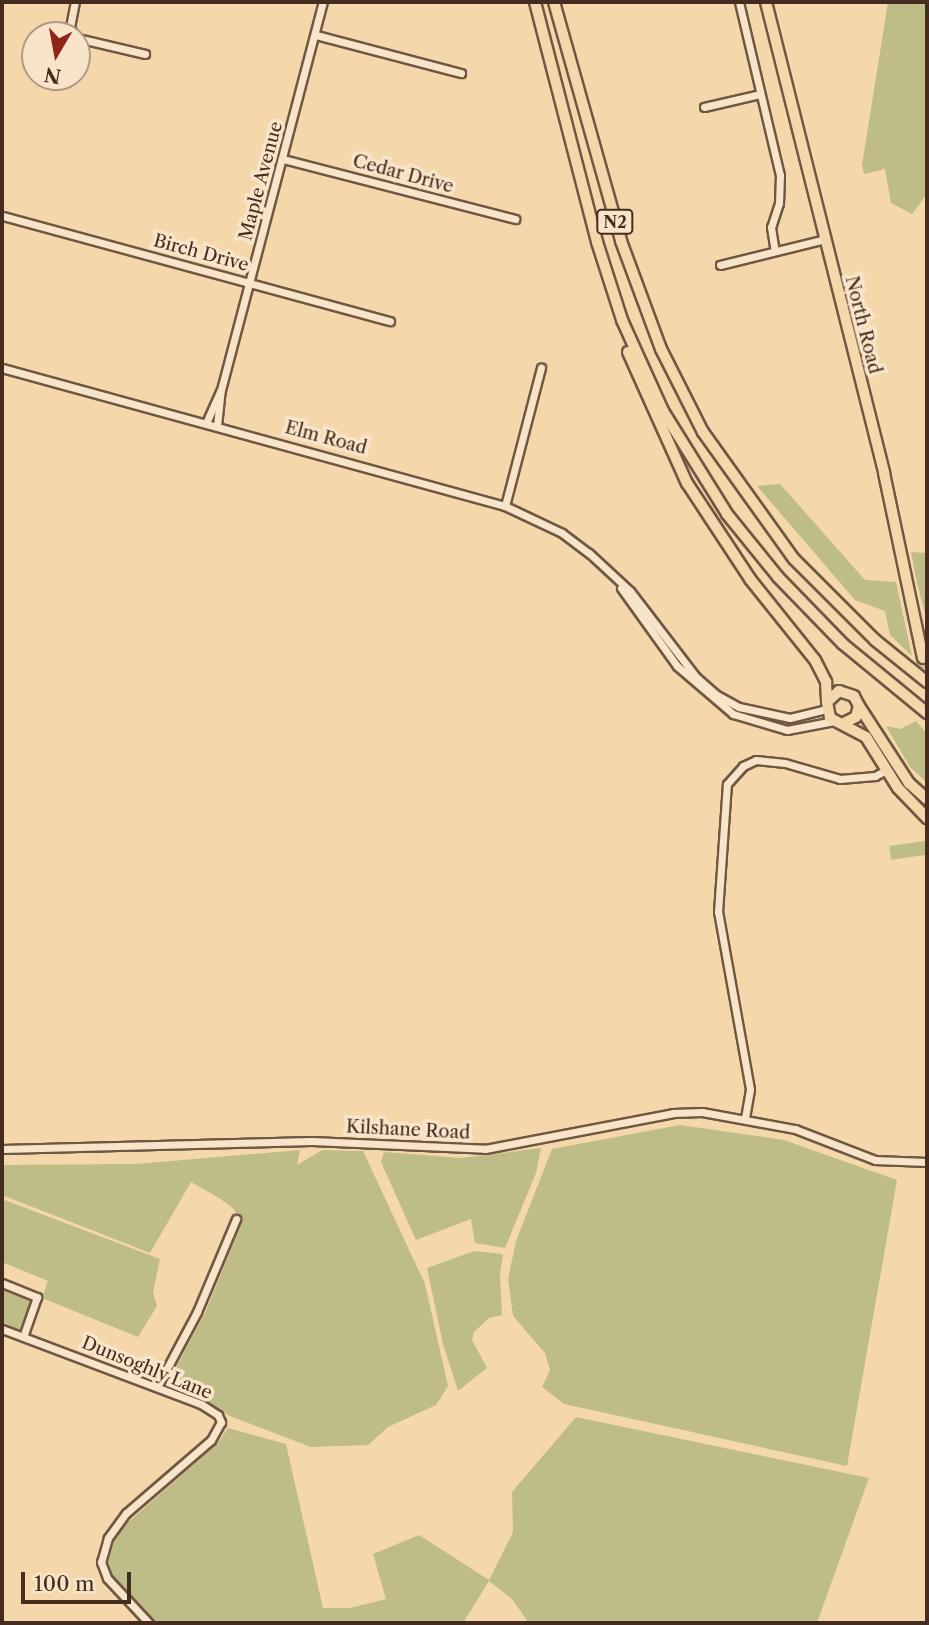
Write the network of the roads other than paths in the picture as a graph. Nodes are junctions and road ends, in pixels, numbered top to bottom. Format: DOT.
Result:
graph roads {
  1 [pos="75,2"];
  2 [pos="323,2"];
  3 [pos="535,2"];
  4 [pos="554,2"];
  5 [pos="739,2"];
  6 [pos="766,2"];
  7 [pos="71,21"];
  8 [pos="316,35"];
  9 [pos="91,40"];
  10 [pos="145,54"];
  11 [pos="549,56"];
  12 [pos="461,73"];
  13 [pos="760,94"];
  14 [pos="704,107"];
  15 [pos="283,159"];
  16 [pos="3,216"];
  17 [pos="515,219"];
  18 [pos="825,239"];
  19 [pos="775,251"];
  20 [pos="720,265"];
  21 [pos="251,284"];
  22 [pos="390,321"];
  23 [pos="2,368"];
  24 [pos="541,368"];
  25 [pos="221,390"];
  26 [pos="206,423"];
  27 [pos="218,426"];
  28 [pos="505,506"];
  29 [pos="620,584"];
  30 [pos="923,658"];
  31 [pos="927,682"];
  32 [pos="827,706"];
  33 [pos="859,706"];
  34 [pos="927,713"];
  35 [pos="839,722"];
  36 [pos="886,770"];
  37 [pos="909,783"];
  38 [pos="927,791"];
  39 [pos="927,799"];
  40 [pos="916,807"];
  41 [pos="927,810"];
  42 [pos="927,818"];
  43 [pos="745,1118"];
  44 [pos="2,1149"];
  45 [pos="927,1162"];
  46 [pos="236,1219"];
  47 [pos="2,1283"];
  48 [pos="2,1329"];
  49 [pos="23,1337"];
  50 [pos="156,1387"];
  51 [pos="149,1623"];
  1 -- 7 [label="street"];
  2 -- 8 [label="street, Maple Avenue"];
  3 -- 11 [label="highway, N2"];
  4 -- 31 [label="highway, N2"];
  5 -- 13 [label="street"];
  6 -- 18 [label="main road, North Road"];
  8 -- 12 [label="street"];
  8 -- 15 [label="street, Maple Avenue"];
  9 -- 10 [label="street"];
  11 -- 32 [label="highway"];
  11 -- 34 [label="highway, N2"];
  13 -- 14 [label="street"];
  13 -- 19 [label="street"];
  15 -- 17 [label="street, Cedar Drive"];
  15 -- 21 [label="street, Maple Avenue"];
  16 -- 21 [label="street, Birch Drive"];
  18 -- 19 [label="street"];
  18 -- 30 [label="main road, North Road"];
  19 -- 20 [label="street"];
  21 -- 22 [label="street, Birch Drive"];
  21 -- 25 [label="street, Maple Avenue"];
  23 -- 26 [label="street, Elm Road"];
  24 -- 28 [label="street"];
  25 -- 26 [label="street, Maple Avenue"];
  25 -- 27 [label="street, Maple Avenue"];
  26 -- 27 [label="street, Elm Road"];
  27 -- 28 [label="street, Elm Road"];
  28 -- 29 [label="street, Elm Road"];
  29 -- 32 [label="street, Elm Road"];
  29 -- 35 [label="street, Elm Road"];
  32 -- 33 [label="main road"];
  32 -- 35 [label="main road"];
  33 -- 35 [label="main road"];
  33 -- 37 [label="main road"];
  35 -- 36 [label="main road"];
  36 -- 40 [label="main road"];
  36 -- 43 [label="street"];
  37 -- 38 [label="main road"];
  37 -- 39 [label="main road"];
  40 -- 41 [label="main road"];
  40 -- 42 [label="main road"];
  43 -- 44 [label="street, Kilshane Road"];
  43 -- 45 [label="street, Kilshane Road"];
  46 -- 50 [label="street"];
  47 -- 49 [label="street"];
  48 -- 49 [label="street, Dunsoghly Lane"];
  49 -- 50 [label="street, Dunsoghly Lane"];
  50 -- 51 [label="street, Dunsoghly Lane"];
}
